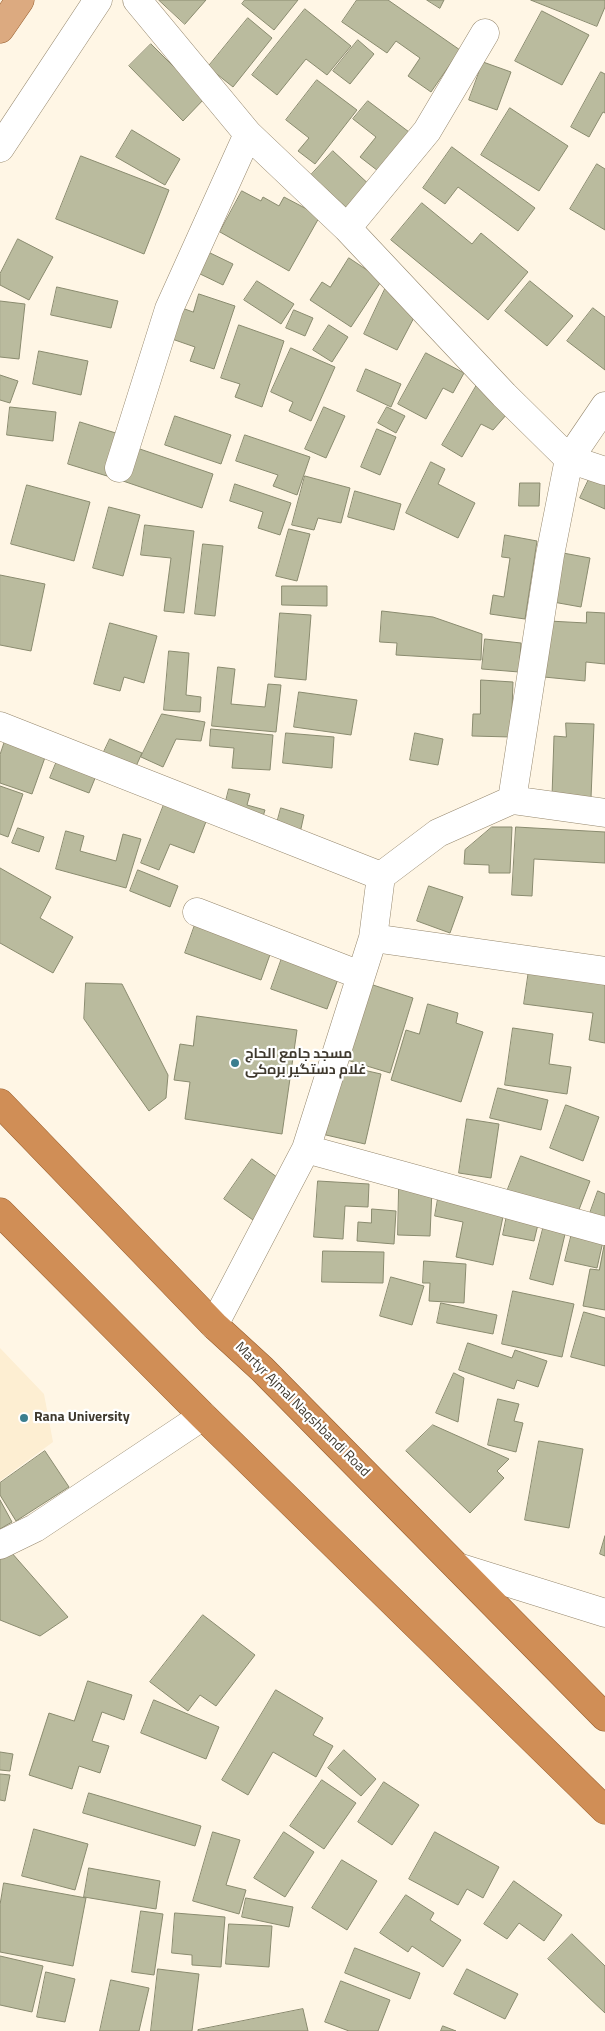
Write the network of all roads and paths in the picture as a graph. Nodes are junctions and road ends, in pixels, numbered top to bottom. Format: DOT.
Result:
graph roads {
  1 [pos="20,0"];
  2 [pos="98,0"];
  3 [pos="137,0"];
  4 [pos="0,29"];
  5 [pos="485,33"];
  6 [pos="248,134"];
  7 [pos="0,148"];
  8 [pos="347,228"];
  9 [pos="605,406"];
  10 [pos="569,459"];
  11 [pos="119,468"];
  12 [pos="605,471"];
  13 [pos="0,726"];
  14 [pos="512,800"];
  15 [pos="605,813"];
  16 [pos="380,876"];
  17 [pos="197,912"];
  18 [pos="373,938"];
  19 [pos="605,971"];
  20 [pos="360,975"];
  21 [pos="0,1103"];
  22 [pos="306,1149"];
  23 [pos="0,1212"];
  24 [pos="605,1231"];
  25 [pos="214,1325"];
  26 [pos="204,1416"];
  27 [pos="0,1545"];
  28 [pos="458,1567"];
  29 [pos="605,1613"];
  30 [pos="605,1717"];
  31 [pos="605,1810"];
  1 -- 4 [label="main road"];
  2 -- 7 [label="street"];
  3 -- 6 [label="street"];
  5 -- 8 [label="street"];
  6 -- 8 [label="street"];
  6 -- 11 [label="street"];
  8 -- 10 [label="street"];
  9 -- 10 [label="street"];
  10 -- 12 [label="street"];
  10 -- 14 [label="street"];
  13 -- 16 [label="street"];
  14 -- 15 [label="street"];
  14 -- 16 [label="street"];
  16 -- 18 [label="street"];
  17 -- 20 [label="street"];
  18 -- 19 [label="street"];
  18 -- 20 [label="street"];
  20 -- 22 [label="street"];
  21 -- 25 [label="highway, Martyr Ajmal Naqshbandi Road"];
  22 -- 24 [label="street"];
  22 -- 25 [label="street"];
  23 -- 26 [label="highway"];
  25 -- 28 [label="highway, Martyr Ajmal Naqshbandi Road"];
  26 -- 27 [label="street"];
  26 -- 31 [label="highway"];
  28 -- 29 [label="street"];
  28 -- 30 [label="highway, Martyr Ajmal Naqshbandi Road"];
}
